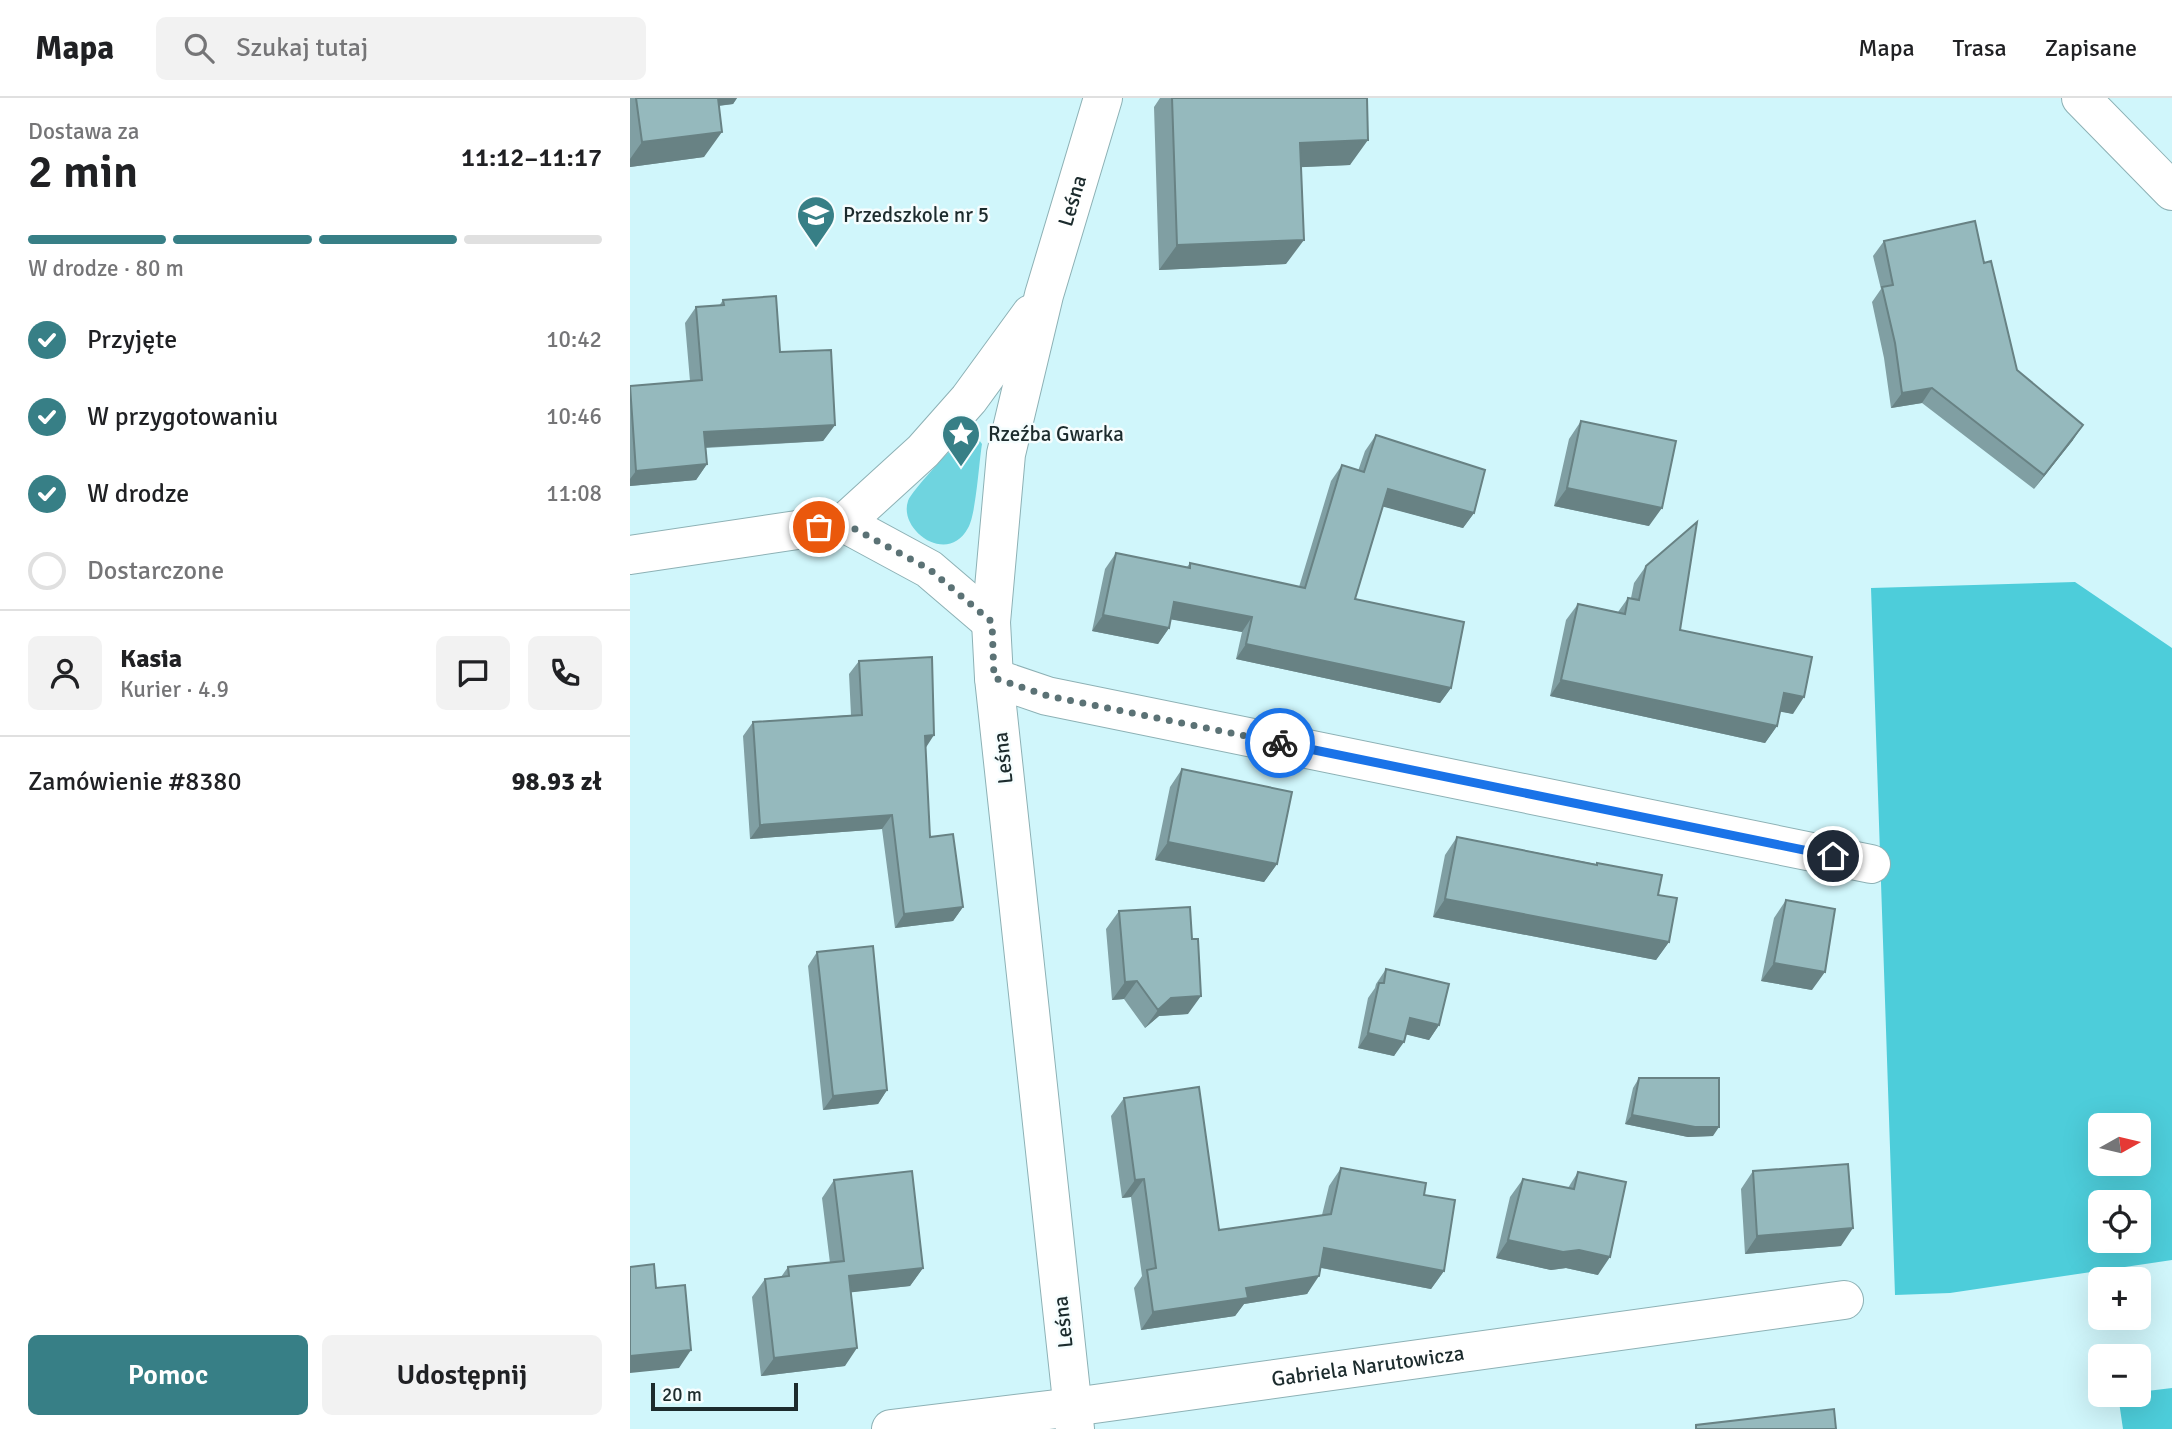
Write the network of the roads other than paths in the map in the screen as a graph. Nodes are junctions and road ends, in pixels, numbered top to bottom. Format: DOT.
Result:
graph roads {
  1 [pos="1103,98"];
  2 [pos="2081,98"];
  3 [pos="2172,191"];
  4 [pos="1044,295"];
  5 [pos="844,523"];
  6 [pos="630,555"];
  7 [pos="992,622"];
  8 [pos="994,678"];
  9 [pos="1871,864"];
  10 [pos="1844,1300"];
  11 [pos="1074,1418"];
  12 [pos="891,1429"];
  1 -- 4 [label="street, Leśna"];
  2 -- 3 [label="street"];
  4 -- 5 [label="street"];
  4 -- 7 [label="street, Leśna"];
  5 -- 6 [label="street"];
  5 -- 7 [label="street"];
  7 -- 8 [label="street, Leśna"];
  8 -- 9 [label="street"];
  8 -- 11 [label="street, Leśna"];
  10 -- 11 [label="street, Gabriela Narutowicza"];
  11 -- 12 [label="street, Gabriela Narutowicza"];
}
